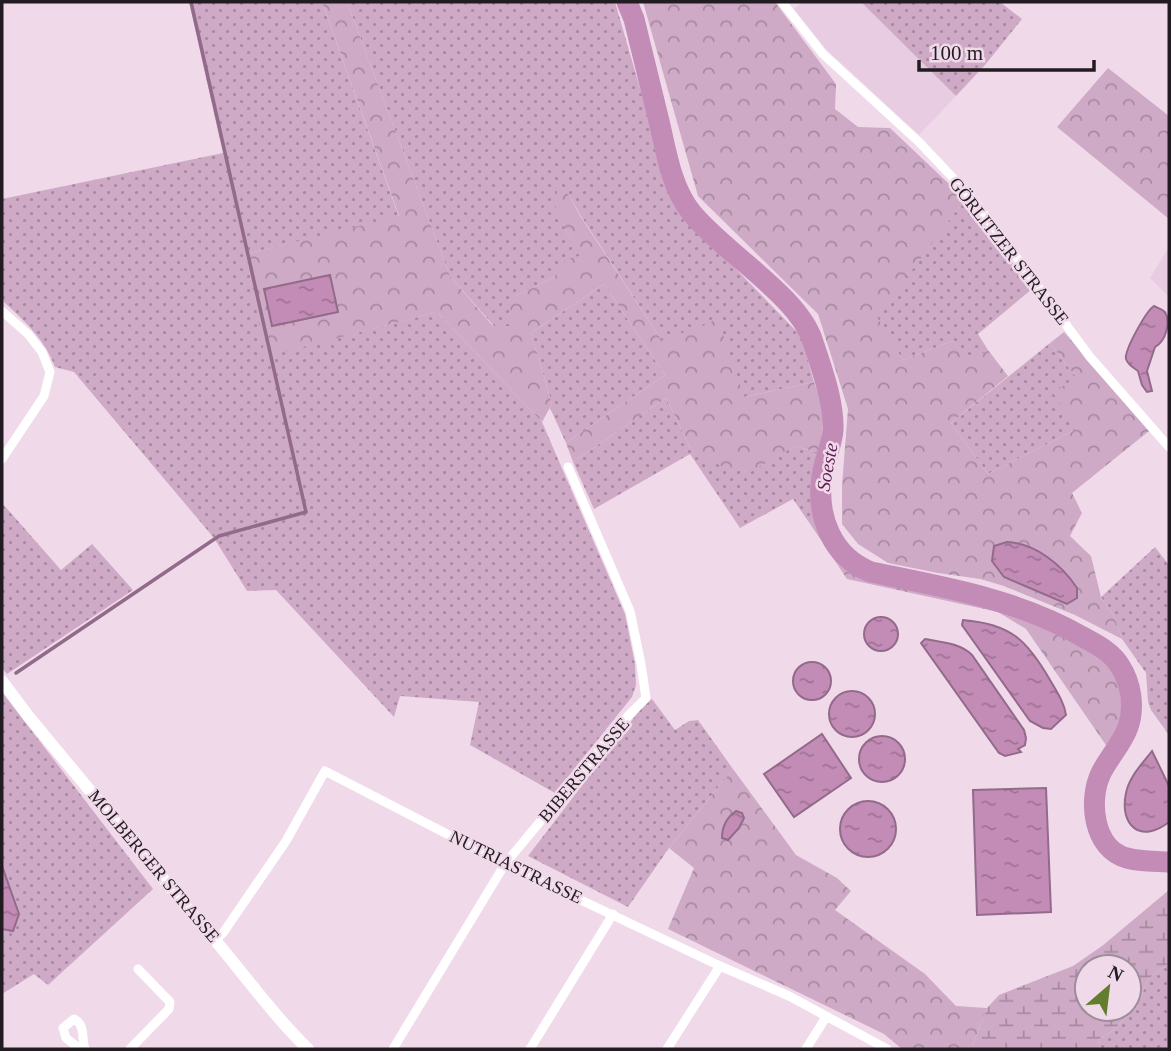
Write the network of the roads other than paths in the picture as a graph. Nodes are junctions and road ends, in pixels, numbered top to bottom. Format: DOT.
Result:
graph roads {
  1 [pos="782,2"];
  2 [pos="2,311"];
  3 [pos="1169,447"];
  4 [pos="2,459"];
  5 [pos="568,467"];
  6 [pos="2,681"];
  7 [pos="505,864"];
  8 [pos="614,914"];
  9 [pos="216,939"];
  10 [pos="720,966"];
  11 [pos="138,969"];
  12 [pos="826,1017"];
  13 [pos="80,1049"];
  14 [pos="85,1049"];
  15 [pos="130,1049"];
  16 [pos="308,1049"];
  17 [pos="393,1049"];
  18 [pos="530,1049"];
  19 [pos="667,1049"];
  20 [pos="806,1049"];
  21 [pos="887,1049"];
  1 -- 3 [label="street, GÖRLITZER STRASSE"];
  2 -- 4 [label="street"];
  5 -- 7 [label="street, BIBERSTRASSE"];
  6 -- 9 [label="main road, MOLBERGER STRASSE"];
  7 -- 8 [label="street, NUTRIASTRASSE"];
  7 -- 9 [label="street, NUTRIASTRASSE"];
  7 -- 17 [label="street, BIBERSTRASSE"];
  8 -- 10 [label="street, NUTRIASTRASSE"];
  8 -- 18 [label="street"];
  9 -- 16 [label="main road, MOLBERGER STRASSE"];
  10 -- 12 [label="street, NUTRIASTRASSE"];
  10 -- 19 [label="street"];
  11 -- 15 [label="street"];
  12 -- 20 [label="street"];
  12 -- 21 [label="street, NUTRIASTRASSE"];
  13 -- 14 [label="street"];
}
